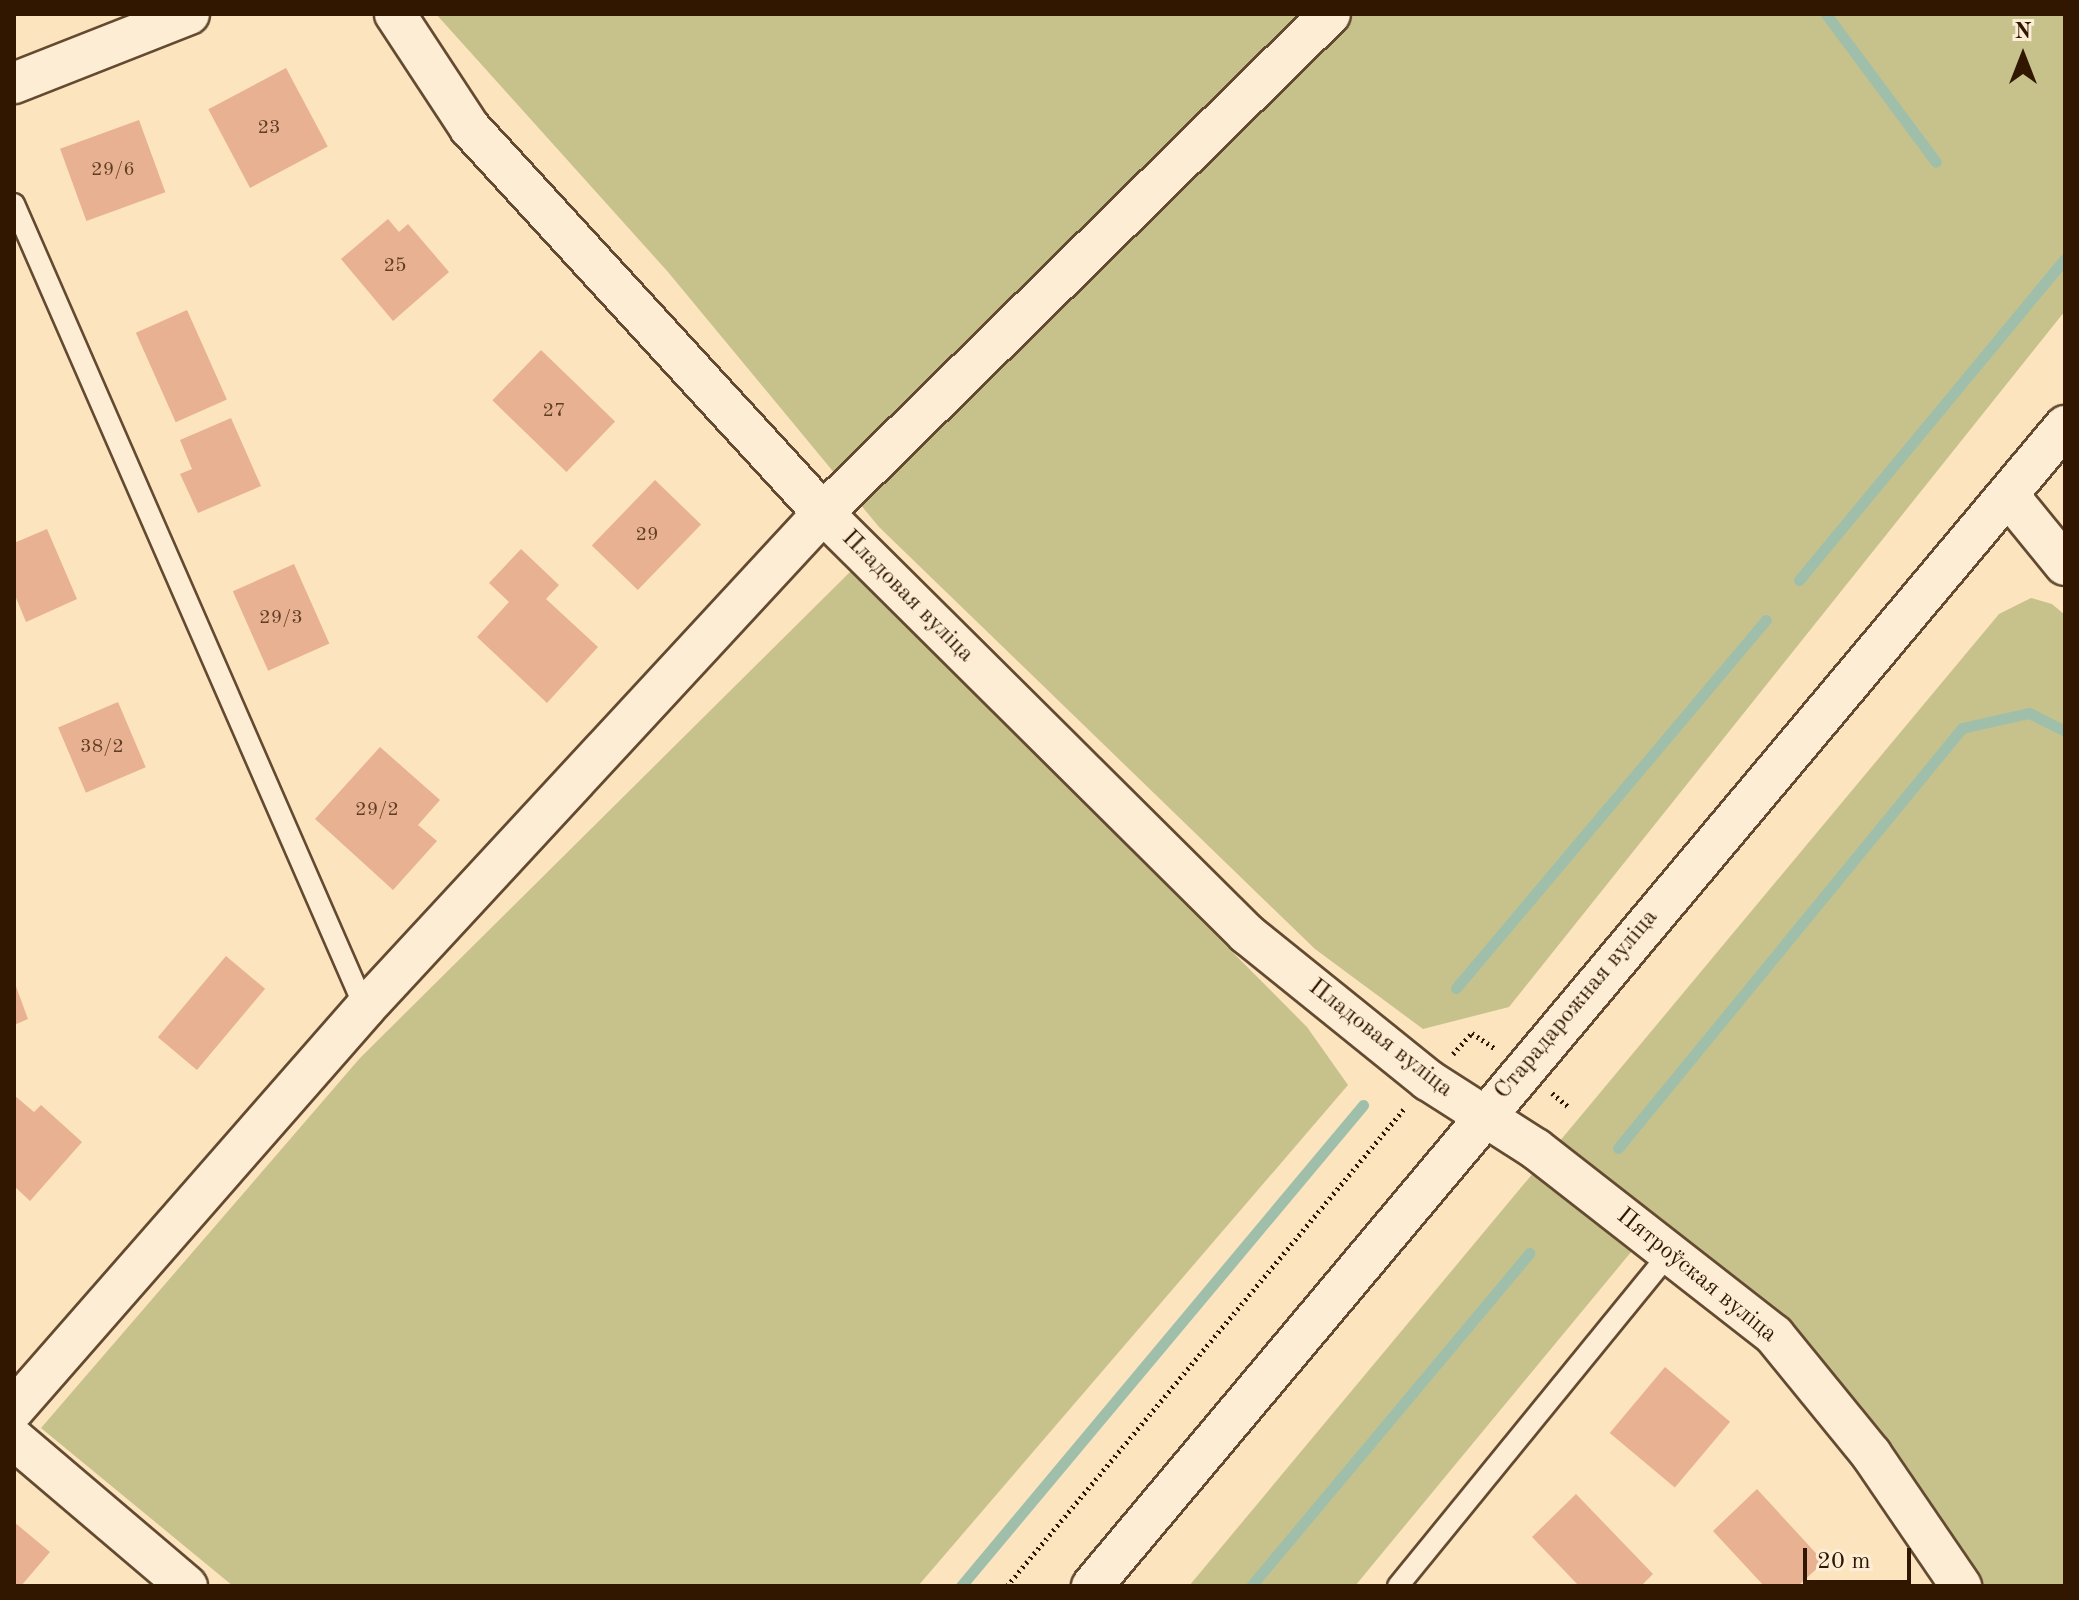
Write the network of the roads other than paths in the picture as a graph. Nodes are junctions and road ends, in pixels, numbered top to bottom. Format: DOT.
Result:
graph roads {
  1 [pos="189,14"];
  2 [pos="395,14"];
  3 [pos="1330,14"];
  4 [pos="14,83"];
  5 [pos="14,204"];
  6 [pos="2065,426"];
  7 [pos="2008,495"];
  8 [pos="823,513"];
  9 [pos="2065,565"];
  10 [pos="365,1008"];
  11 [pos="1483,1117"];
  12 [pos="1670,1253"];
  13 [pos="14,1409"];
  14 [pos="14,1439"];
  15 [pos="187,1586"];
  16 [pos="1092,1586"];
  17 [pos="1398,1586"];
  18 [pos="1961,1586"];
  1 -- 4 [label="street"];
  2 -- 8 [label="street, Пладовая вуліца"];
  3 -- 8 [label="street"];
  5 -- 10 [label="lane"];
  6 -- 7 [label="street, Старадарожная вуліца"];
  7 -- 9 [label="street"];
  7 -- 11 [label="street, Старадарожная вуліца"];
  8 -- 10 [label="street"];
  8 -- 11 [label="street, Пладовая вуліца"];
  10 -- 13 [label="street"];
  11 -- 12 [label="street, Пятроўская вуліца"];
  11 -- 16 [label="street, Старадарожная вуліца"];
  12 -- 17 [label="lane"];
  12 -- 18 [label="street, Пятроўская вуліца"];
  14 -- 15 [label="street"];
}
